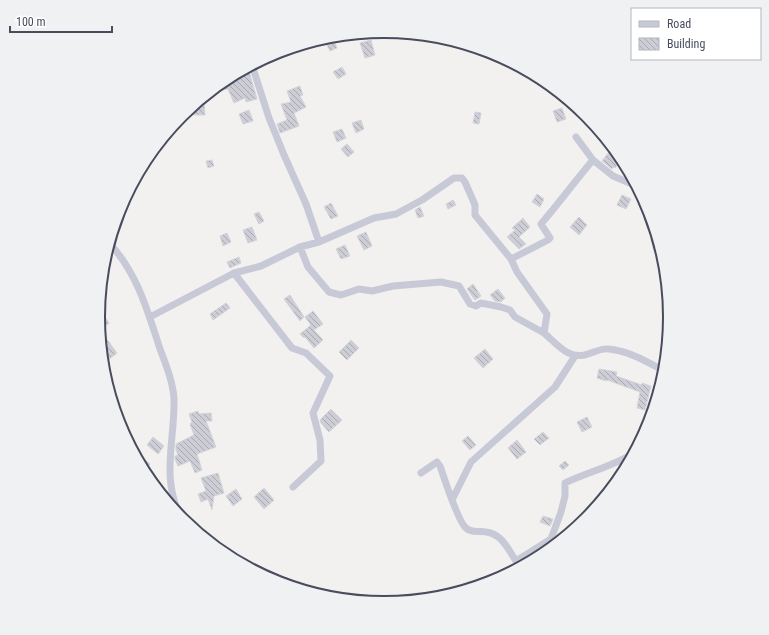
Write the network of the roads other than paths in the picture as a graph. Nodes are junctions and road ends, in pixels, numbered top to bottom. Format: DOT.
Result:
graph roads {
  1 [pos="254,71"];
  2 [pos="576,138"];
  3 [pos="593,160"];
  4 [pos="629,183"];
  5 [pos="319,242"];
  6 [pos="300,247"];
  7 [pos="114,248"];
  8 [pos="510,259"];
  9 [pos="234,273"];
  10 [pos="150,317"];
  11 [pos="544,333"];
  12 [pos="575,356"];
  13 [pos="660,368"];
  14 [pos="626,458"];
  15 [pos="421,473"];
  16 [pos="293,487"];
  17 [pos="452,500"];
  18 [pos="175,503"];
  19 [pos="516,561"];
  1 -- 5 [label="street"];
  2 -- 3 [label="street"];
  3 -- 4 [label="street"];
  3 -- 8 [label="street"];
  5 -- 6 [label="street"];
  5 -- 8 [label="street"];
  6 -- 9 [label="street"];
  6 -- 11 [label="street"];
  7 -- 10 [label="street"];
  8 -- 11 [label="street"];
  9 -- 10 [label="street"];
  9 -- 16 [label="street"];
  10 -- 18 [label="street"];
  11 -- 12 [label="street"];
  12 -- 13 [label="street"];
  12 -- 17 [label="street"];
  14 -- 19 [label="street"];
  15 -- 17 [label="street"];
  17 -- 19 [label="street"];
}
